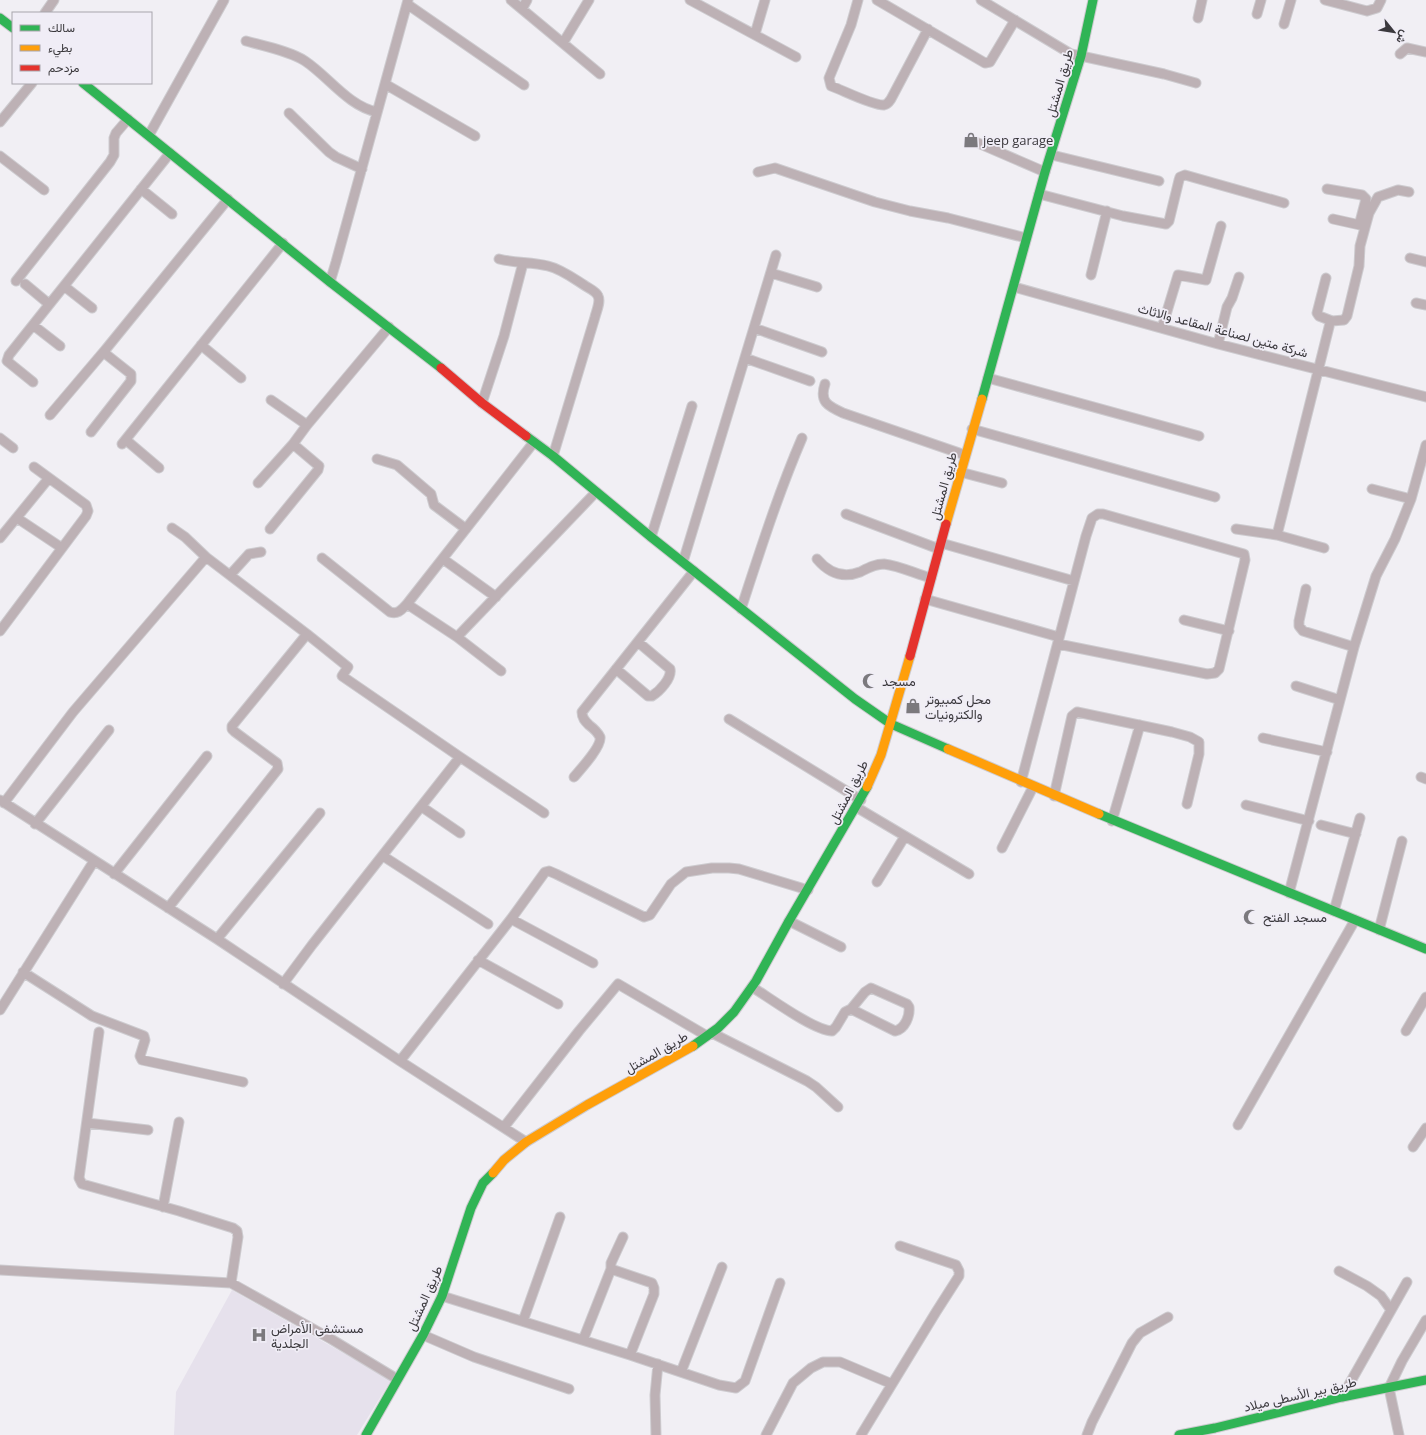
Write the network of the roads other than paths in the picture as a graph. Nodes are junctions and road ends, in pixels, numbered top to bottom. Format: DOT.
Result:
graph roads {
  1 [pos="54,0"];
  2 [pos="223,0"];
  3 [pos="511,0"];
  4 [pos="527,0"];
  5 [pos="589,0"];
  6 [pos="690,0"];
  7 [pos="765,0"];
  8 [pos="858,0"];
  9 [pos="877,0"];
  10 [pos="981,0"];
  11 [pos="1093,0"];
  12 [pos="1202,0"];
  13 [pos="1261,0"];
  14 [pos="1291,0"];
  15 [pos="1325,0"];
  16 [pos="1381,0"];
  17 [pos="407,2"];
  18 [pos="522,9"];
  19 [pos="46,12"];
  20 [pos="1257,14"];
  21 [pos="0,18"];
  22 [pos="1198,18"];
  23 [pos="1015,20"];
  24 [pos="1284,24"];
  25 [pos="12,27"];
  26 [pos="928,29"];
  27 [pos="755,34"];
  28 [pos="246,41"];
  29 [pos="563,43"];
  30 [pos="1426,52"];
  31 [pos="1400,54"];
  32 [pos="1081,56"];
  33 [pos="796,57"];
  34 [pos="600,74"];
  35 [pos="1196,83"];
  36 [pos="31,84"];
  37 [pos="84,84"];
  38 [pos="385,84"];
  39 [pos="524,85"];
  40 [pos="377,112"];
  41 [pos="289,113"];
  42 [pos="128,119"];
  43 [pos="0,122"];
  44 [pos="149,135"];
  45 [pos="475,136"];
  46 [pos="971,140"];
  47 [pos="170,153"];
  48 [pos="1052,155"];
  49 [pos="0,156"];
  50 [pos="362,168"];
  51 [pos="758,172"];
  52 [pos="1045,172"];
  53 [pos="1159,181"];
  54 [pos="141,189"];
  55 [pos="1328,189"];
  56 [pos="44,190"];
  57 [pos="1409,192"];
  58 [pos="1039,194"];
  59 [pos="228,199"];
  60 [pos="1284,203"];
  61 [pos="1107,211"];
  62 [pos="172,214"];
  63 [pos="1334,219"];
  64 [pos="1360,225"];
  65 [pos="1221,226"];
  66 [pos="1026,238"];
  67 [pos="283,243"];
  68 [pos="1360,246"];
  69 [pos="776,255"];
  70 [pos="1410,258"];
  71 [pos="499,259"];
  72 [pos="1426,262"];
  73 [pos="523,263"];
  74 [pos="771,273"];
  75 [pos="1091,275"];
  76 [pos="1239,277"];
  77 [pos="1326,278"];
  78 [pos="16,281"];
  79 [pos="330,282"];
  80 [pos="25,284"];
  81 [pos="64,286"];
  82 [pos="817,287"];
  83 [pos="1014,287"];
  84 [pos="1416,303"];
  85 [pos="50,304"];
  86 [pos="1426,305"];
  87 [pos="92,308"];
  88 [pos="1332,321"];
  89 [pos="33,325"];
  90 [pos="389,328"];
  91 [pos="754,328"];
  92 [pos="1162,328"];
  93 [pos="1218,344"];
  94 [pos="201,345"];
  95 [pos="60,346"];
  96 [pos="106,349"];
  97 [pos="822,352"];
  98 [pos="745,358"];
  99 [pos="1319,369"];
  100 [pos="241,378"];
  101 [pos="988,378"];
  102 [pos="810,381"];
  103 [pos="33,382"];
  104 [pos="824,384"];
  105 [pos="1426,397"];
  106 [pos="271,400"];
  107 [pos="482,403"];
  108 [pos="692,406"];
  109 [pos="50,415"];
  110 [pos="307,425"];
  111 [pos="972,429"];
  112 [pos="91,432"];
  113 [pos="1199,436"];
  114 [pos="0,438"];
  115 [pos="802,438"];
  116 [pos="534,442"];
  117 [pos="292,444"];
  118 [pos="1426,445"];
  119 [pos="13,448"];
  120 [pos="965,455"];
  121 [pos="553,456"];
  122 [pos="377,459"];
  123 [pos="34,467"];
  124 [pos="159,468"];
  125 [pos="960,472"];
  126 [pos="49,478"];
  127 [pos="1002,482"];
  128 [pos="258,483"];
  129 [pos="1372,489"];
  130 [pos="596,492"];
  131 [pos="1215,496"];
  132 [pos="1411,499"];
  133 [pos="846,514"];
  134 [pos="16,518"];
  135 [pos="172,528"];
  136 [pos="1236,528"];
  137 [pos="270,529"];
  138 [pos="466,529"];
  139 [pos="1278,535"];
  140 [pos="651,537"];
  141 [pos="0,538"];
  142 [pos="940,546"];
  143 [pos="62,548"];
  144 [pos="1324,548"];
  145 [pos="261,552"];
  146 [pos="206,558"];
  147 [pos="322,558"];
  148 [pos="443,559"];
  149 [pos="816,559"];
  150 [pos="683,562"];
  151 [pos="694,571"];
  152 [pos="230,575"];
  153 [pos="931,578"];
  154 [pos="1074,581"];
  155 [pos="1306,589"];
  156 [pos="496,597"];
  157 [pos="925,599"];
  158 [pos="407,604"];
  159 [pos="741,609"];
  160 [pos="1184,620"];
  161 [pos="0,631"];
  162 [pos="1229,631"];
  163 [pos="307,634"];
  164 [pos="457,637"];
  165 [pos="1059,640"];
  166 [pos="638,642"];
  167 [pos="1354,647"];
  168 [pos="616,669"];
  169 [pos="501,671"];
  170 [pos="1296,686"];
  171 [pos="1340,700"];
  172 [pos="729,719"];
  173 [pos="891,724"];
  174 [pos="1140,725"];
  175 [pos="109,730"];
  176 [pos="1263,738"];
  177 [pos="1327,752"];
  178 [pos="207,756"];
  179 [pos="460,758"];
  180 [pos="574,777"];
  181 [pos="1021,782"];
  182 [pos="1033,787"];
  183 [pos="1054,796"];
  184 [pos="2,802"];
  185 [pos="858,804"];
  186 [pos="1187,804"];
  187 [pos="1246,805"];
  188 [pos="422,807"];
  189 [pos="320,813"];
  190 [pos="544,813"];
  191 [pos="1360,818"];
  192 [pos="1112,820"];
  193 [pos="1309,821"];
  194 [pos="36,824"];
  195 [pos="1321,825"];
  196 [pos="460,833"];
  197 [pos="1356,834"];
  198 [pos="905,836"];
  199 [pos="1402,841"];
  200 [pos="1002,848"];
  201 [pos="383,856"];
  202 [pos="94,861"];
  203 [pos="114,874"];
  204 [pos="969,874"];
  205 [pos="877,882"];
  206 [pos="808,890"];
  207 [pos="1289,893"];
  208 [pos="168,908"];
  209 [pos="1334,911"];
  210 [pos="511,919"];
  211 [pos="1355,920"];
  212 [pos="789,921"];
  213 [pos="488,924"];
  214 [pos="1379,930"];
  215 [pos="217,939"];
  216 [pos="842,947"];
  217 [pos="1426,950"];
  218 [pos="478,960"];
  219 [pos="593,963"];
  220 [pos="23,972"];
  221 [pos="284,984"];
  222 [pos="752,987"];
  223 [pos="1426,997"];
  224 [pos="558,1004"];
  225 [pos="851,1009"];
  226 [pos="0,1010"];
  227 [pos="1406,1031"];
  228 [pos="99,1032"];
  229 [pos="709,1035"];
  230 [pos="400,1061"];
  231 [pos="243,1082"];
  232 [pos="838,1106"];
  233 [pos="179,1122"];
  234 [pos="87,1123"];
  235 [pos="1238,1125"];
  236 [pos="504,1127"];
  237 [pos="1426,1128"];
  238 [pos="148,1130"];
  239 [pos="526,1142"];
  240 [pos="1413,1147"];
  241 [pos="163,1206"];
  242 [pos="560,1217"];
  243 [pos="623,1237"];
  244 [pos="900,1246"];
  245 [pos="722,1267"];
  246 [pos="611,1269"];
  247 [pos="0,1270"];
  248 [pos="1339,1271"];
  249 [pos="1407,1282"];
  250 [pos="231,1283"];
  251 [pos="780,1283"];
  252 [pos="442,1296"];
  253 [pos="1391,1310"];
  254 [pos="1168,1317"];
  255 [pos="1426,1320"];
  256 [pos="523,1321"];
  257 [pos="422,1335"];
  258 [pos="583,1340"];
  259 [pos="630,1355"];
  260 [pos="658,1364"];
  261 [pos="681,1372"];
  262 [pos="397,1379"];
  263 [pos="1426,1380"];
  264 [pos="892,1384"];
  265 [pos="1389,1388"];
  266 [pos="569,1389"];
  267 [pos="1342,1397"];
  268 [pos="1216,1431"];
  269 [pos="366,1435"];
  270 [pos="656,1435"];
  271 [pos="766,1435"];
  272 [pos="861,1435"];
  273 [pos="1087,1435"];
  274 [pos="1179,1435"];
  275 [pos="1398,1435"];
  1 -- 19 [label="street"];
  2 -- 44 [label="street"];
  3 -- 18 [label="street"];
  4 -- 18 [label="street"];
  5 -- 29 [label="street"];
  6 -- 27 [label="street"];
  7 -- 27 [label="street"];
  8 -- 26 [label="street"];
  9 -- 26 [label="street"];
  10 -- 23 [label="street"];
  11 -- 32 [label="main road, طريق المشتل"];
  12 -- 22 [label="street"];
  13 -- 20 [label="street"];
  14 -- 24 [label="street"];
  15 -- 16 [label="street"];
  17 -- 38 [label="street"];
  17 -- 39 [label="street"];
  18 -- 29 [label="street"];
  21 -- 25 [label="main road"];
  23 -- 26 [label="street"];
  23 -- 32 [label="street"];
  27 -- 33 [label="street"];
  28 -- 40 [label="street"];
  29 -- 34 [label="street"];
  30 -- 31 [label="street"];
  32 -- 35 [label="street"];
  32 -- 48 [label="main road, طريق المشتل"];
  36 -- 43 [label="street"];
  37 -- 42 [label="main road"];
  38 -- 40 [label="street"];
  38 -- 45 [label="street"];
  40 -- 50 [label="street"];
  41 -- 50 [label="street"];
  42 -- 44 [label="main road"];
  42 -- 78 [label="street"];
  44 -- 47 [label="main road"];
  46 -- 52 [label="street"];
  47 -- 54 [label="street"];
  47 -- 59 [label="main road"];
  48 -- 52 [label="main road, طريق المشتل"];
  48 -- 53 [label="street"];
  49 -- 56 [label="street"];
  50 -- 79 [label="street"];
  51 -- 66 [label="street"];
  52 -- 58 [label="main road, طريق المشتل"];
  54 -- 62 [label="street"];
  54 -- 81 [label="street"];
  55 -- 64 [label="street"];
  57 -- 68 [label="street"];
  58 -- 61 [label="street"];
  58 -- 66 [label="main road, طريق المشتل"];
  59 -- 67 [label="main road"];
  59 -- 96 [label="street"];
  60 -- 61 [label="street"];
  61 -- 75 [label="street"];
  63 -- 64 [label="street"];
  64 -- 68 [label="street"];
  65 -- 92 [label="street"];
  66 -- 83 [label="main road, طريق المشتل"];
  67 -- 79 [label="main road"];
  67 -- 94 [label="street"];
  68 -- 88 [label="street"];
  69 -- 74 [label="street"];
  70 -- 72 [label="street"];
  71 -- 73 [label="street"];
  73 -- 107 [label="street"];
  73 -- 121 [label="street"];
  74 -- 82 [label="street"];
  74 -- 91 [label="street"];
  76 -- 93 [label="street"];
  77 -- 88 [label="street"];
  79 -- 90 [label="main road"];
  80 -- 85 [label="street"];
  81 -- 85 [label="street"];
  81 -- 87 [label="street"];
  83 -- 92 [label="street, شركة متين لصناعة المقاعد والاثاث"];
  83 -- 101 [label="main road, طريق المشتل"];
  84 -- 86 [label="street"];
  85 -- 89 [label="street"];
  88 -- 99 [label="street"];
  89 -- 95 [label="street"];
  89 -- 103 [label="street"];
  90 -- 107 [label="main road"];
  90 -- 110 [label="street"];
  91 -- 97 [label="street"];
  91 -- 98 [label="street"];
  92 -- 93 [label="street, شركة متين لصناعة المقاعد والاثاث"];
  93 -- 99 [label="street, شركة متين لصناعة المقاعد والاثاث"];
  94 -- 100 [label="street"];
  94 -- 124 [label="street"];
  96 -- 109 [label="street"];
  96 -- 112 [label="street"];
  98 -- 102 [label="street"];
  98 -- 150 [label="street"];
  99 -- 105 [label="street, شركة متين لصناعة المقاعد والاثاث"];
  99 -- 139 [label="street"];
  101 -- 111 [label="main road, طريق المشتل"];
  101 -- 113 [label="street"];
  104 -- 120 [label="street"];
  106 -- 110 [label="street"];
  107 -- 116 [label="main road"];
  108 -- 140 [label="street"];
  110 -- 117 [label="street"];
  111 -- 120 [label="main road, طريق المشتل"];
  111 -- 131 [label="street"];
  114 -- 119 [label="street"];
  115 -- 159 [label="street"];
  116 -- 121 [label="main road"];
  116 -- 138 [label="street"];
  117 -- 128 [label="street"];
  117 -- 137 [label="street"];
  118 -- 132 [label="street"];
  120 -- 125 [label="main road, طريق المشتل"];
  121 -- 130 [label="main road"];
  122 -- 138 [label="street"];
  123 -- 126 [label="street"];
  125 -- 127 [label="street"];
  125 -- 142 [label="main road, طريق المشتل"];
  126 -- 134 [label="street"];
  126 -- 143 [label="street"];
  129 -- 132 [label="street"];
  130 -- 140 [label="main road"];
  130 -- 156 [label="street"];
  132 -- 167 [label="street"];
  133 -- 142 [label="street"];
  134 -- 141 [label="street"];
  134 -- 143 [label="street"];
  135 -- 146 [label="street"];
  136 -- 139 [label="street"];
  138 -- 148 [label="street"];
  139 -- 144 [label="street"];
  140 -- 150 [label="main road"];
  142 -- 153 [label="main road, طريق المشتل"];
  142 -- 154 [label="street"];
  143 -- 161 [label="street"];
  145 -- 152 [label="street"];
  146 -- 152 [label="street"];
  146 -- 184 [label="street"];
  147 -- 158 [label="street"];
  148 -- 156 [label="street"];
  148 -- 158 [label="street"];
  149 -- 153 [label="street"];
  150 -- 151 [label="main road"];
  151 -- 159 [label="main road"];
  151 -- 166 [label="street"];
  152 -- 163 [label="street"];
  153 -- 157 [label="main road, طريق المشتل"];
  154 -- 162 [label="street"];
  154 -- 165 [label="street"];
  155 -- 167 [label="street"];
  156 -- 164 [label="street"];
  157 -- 165 [label="street"];
  157 -- 173 [label="main road, طريق المشتل"];
  158 -- 164 [label="street"];
  159 -- 173 [label="main road"];
  160 -- 162 [label="street"];
  162 -- 165 [label="street"];
  163 -- 179 [label="street"];
  163 -- 208 [label="street"];
  164 -- 169 [label="street"];
  165 -- 181 [label="street"];
  166 -- 168 [label="street"];
  166 -- 168 [label="street"];
  167 -- 171 [label="street"];
  168 -- 180 [label="street"];
  170 -- 171 [label="street"];
  171 -- 177 [label="street"];
  172 -- 185 [label="street"];
  173 -- 181 [label="main road"];
  173 -- 185 [label="main road, طريق المشتل"];
  174 -- 183 [label="street"];
  174 -- 186 [label="street"];
  174 -- 192 [label="street"];
  175 -- 194 [label="street"];
  176 -- 177 [label="street"];
  177 -- 193 [label="street"];
  178 -- 203 [label="street"];
  179 -- 188 [label="street"];
  179 -- 190 [label="street"];
  181 -- 182 [label="main road"];
  182 -- 183 [label="main road"];
  182 -- 200 [label="street"];
  183 -- 192 [label="main road"];
  184 -- 194 [label="street"];
  185 -- 198 [label="street"];
  185 -- 206 [label="main road, طريق المشتل"];
  187 -- 193 [label="street"];
  188 -- 196 [label="street"];
  188 -- 201 [label="street"];
  189 -- 215 [label="street"];
  191 -- 197 [label="street"];
  192 -- 207 [label="main road"];
  193 -- 207 [label="street"];
  194 -- 202 [label="street"];
  195 -- 197 [label="street"];
  197 -- 209 [label="street"];
  198 -- 204 [label="street"];
  198 -- 205 [label="street"];
  199 -- 214 [label="street"];
  201 -- 213 [label="street"];
  201 -- 221 [label="street"];
  202 -- 203 [label="street"];
  202 -- 220 [label="street"];
  203 -- 208 [label="street"];
  206 -- 210 [label="street"];
  206 -- 212 [label="main road, طريق المشتل"];
  207 -- 209 [label="main road"];
  208 -- 215 [label="street"];
  209 -- 211 [label="main road"];
  210 -- 218 [label="street"];
  210 -- 219 [label="street"];
  211 -- 214 [label="main road"];
  211 -- 235 [label="street"];
  212 -- 216 [label="street"];
  212 -- 222 [label="main road, طريق المشتل"];
  214 -- 217 [label="main road"];
  215 -- 221 [label="street"];
  218 -- 224 [label="street"];
  218 -- 230 [label="street"];
  220 -- 226 [label="street"];
  220 -- 231 [label="street"];
  221 -- 230 [label="street"];
  222 -- 225 [label="street"];
  222 -- 229 [label="main road, طريق المشتل"];
  223 -- 227 [label="street"];
  225 -- 225 [label="street"];
  228 -- 234 [label="street"];
  229 -- 232 [label="street"];
  229 -- 236 [label="street"];
  229 -- 239 [label="main road, طريق المشتل"];
  230 -- 236 [label="street"];
  233 -- 241 [label="street"];
  234 -- 238 [label="street"];
  234 -- 241 [label="street"];
  236 -- 239 [label="street"];
  237 -- 240 [label="street"];
  239 -- 252 [label="main road, طريق المشتل"];
  241 -- 250 [label="street"];
  242 -- 256 [label="street"];
  243 -- 246 [label="street"];
  244 -- 264 [label="street"];
  245 -- 261 [label="street"];
  246 -- 258 [label="street"];
  246 -- 259 [label="street"];
  247 -- 250 [label="street"];
  248 -- 253 [label="street"];
  249 -- 253 [label="street"];
  250 -- 262 [label="street"];
  251 -- 261 [label="street"];
  252 -- 256 [label="street"];
  252 -- 257 [label="main road, طريق المشتل"];
  253 -- 267 [label="street"];
  254 -- 273 [label="street"];
  255 -- 265 [label="street"];
  256 -- 258 [label="street"];
  257 -- 262 [label="main road, طريق المشتل"];
  257 -- 266 [label="street"];
  258 -- 259 [label="street"];
  259 -- 260 [label="street"];
  260 -- 261 [label="street"];
  260 -- 270 [label="street"];
  262 -- 269 [label="main road, طريق المشتل"];
  263 -- 265 [label="main road, طريق بير الأسطى ميلاد"];
  264 -- 271 [label="street"];
  264 -- 272 [label="street"];
  265 -- 267 [label="main road, طريق بير الأسطى ميلاد"];
  265 -- 275 [label="street"];
  267 -- 268 [label="main road, طريق بير الأسطى ميلاد"];
  268 -- 274 [label="main road, طريق بير الأسطى ميلاد"];
}
